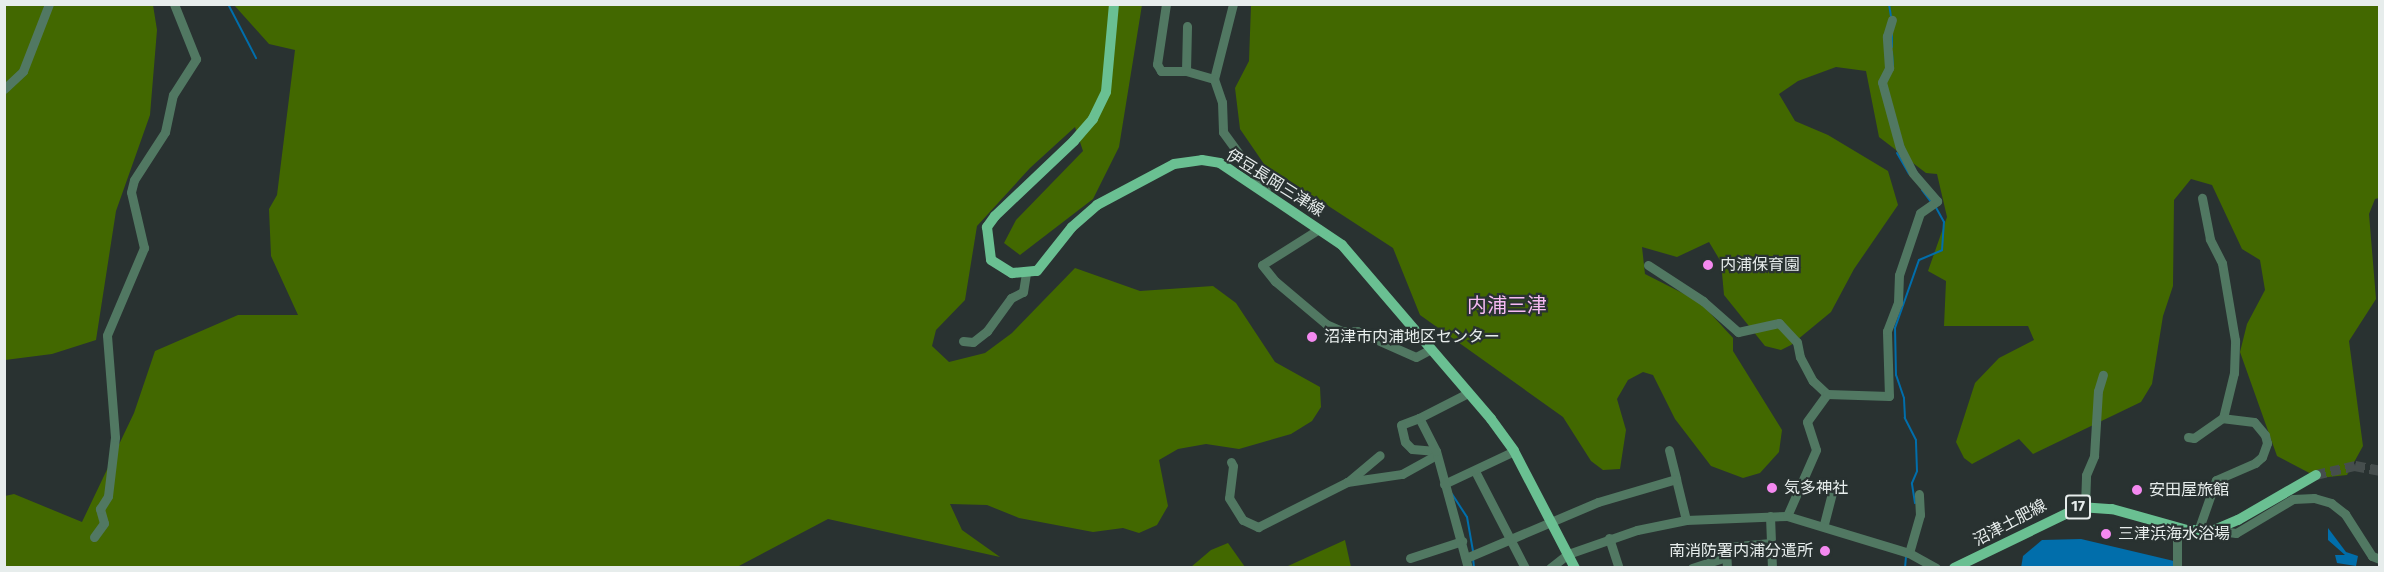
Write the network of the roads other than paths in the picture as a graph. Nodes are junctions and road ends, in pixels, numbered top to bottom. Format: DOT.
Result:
graph roads {
  1 [pos="49,4"];
  2 [pos="174,4"];
  3 [pos="1114,4"];
  4 [pos="1166,4"];
  5 [pos="1233,4"];
  6 [pos="1892,20"];
  7 [pos="1187,26"];
  8 [pos="1186,70"];
  9 [pos="1214,79"];
  10 [pos="4,88"];
  11 [pos="1266,191"];
  12 [pos="2202,198"];
  13 [pos="1320,229"];
  14 [pos="1648,265"];
  15 [pos="1026,274"];
  16 [pos="963,341"];
  17 [pos="1431,349"];
  18 [pos="2103,375"];
  19 [pos="1468,393"];
  20 [pos="1827,394"];
  21 [pos="1419,418"];
  22 [pos="2223,418"];
  23 [pos="2188,437"];
  24 [pos="1669,450"];
  25 [pos="1514,451"];
  26 [pos="1436,453"];
  27 [pos="1380,455"];
  28 [pos="1231,462"];
  29 [pos="1474,471"];
  30 [pos="2316,475"];
  31 [pos="1676,479"];
  32 [pos="1347,482"];
  33 [pos="1444,484"];
  34 [pos="1834,485"];
  35 [pos="1919,494"];
  36 [pos="2085,506"];
  37 [pos="1770,516"];
  38 [pos="1787,516"];
  39 [pos="1686,520"];
  40 [pos="1551,521"];
  41 [pos="1824,524"];
  42 [pos="2177,527"];
  43 [pos="2214,530"];
  44 [pos="2198,531"];
  45 [pos="94,537"];
  46 [pos="1609,538"];
  47 [pos="1462,541"];
  48 [pos="1510,542"];
  49 [pos="1771,543"];
  50 [pos="1910,553"];
  51 [pos="1569,554"];
  52 [pos="1410,558"];
  53 [pos="2379,559"];
  54 [pos="1727,562"];
  55 [pos="1467,563"];
  56 [pos="1525,567"];
  57 [pos="1550,567"];
  58 [pos="1575,567"];
  59 [pos="1619,567"];
  60 [pos="1692,567"];
  61 [pos="1772,567"];
  62 [pos="1936,567"];
  63 [pos="1954,567"];
  64 [pos="2177,567"];
  1 -- 10 [label="street"];
  2 -- 45 [label="street"];
  3 -- 15 [label="main road"];
  4 -- 8 [label="street"];
  5 -- 9 [label="street"];
  6 -- 20 [label="street"];
  7 -- 8 [label="street"];
  8 -- 9 [label="street"];
  9 -- 11 [label="street"];
  11 -- 13 [label="main road, 伊豆長岡三津線"];
  11 -- 15 [label="main road, 伊豆長岡三津線"];
  12 -- 22 [label="street"];
  13 -- 17 [label="main road, 伊豆長岡三津線"];
  13 -- 17 [label="street"];
  14 -- 20 [label="street"];
  15 -- 16 [label="street"];
  17 -- 19 [label="main road, 伊豆長岡三津線"];
  18 -- 36 [label="street"];
  19 -- 21 [label="street"];
  19 -- 25 [label="main road, 伊豆長岡三津線"];
  20 -- 38 [label="street"];
  21 -- 26 [label="street"];
  21 -- 26 [label="street"];
  22 -- 23 [label="street"];
  22 -- 44 [label="street"];
  24 -- 31 [label="street"];
  25 -- 29 [label="street"];
  25 -- 40 [label="main road, 伊豆長岡三津線"];
  26 -- 32 [label="street"];
  26 -- 33 [label="street"];
  27 -- 32 [label="street"];
  28 -- 32 [label="street"];
  29 -- 33 [label="street"];
  29 -- 48 [label="street"];
  30 -- 43 [label="main road, 沼津土肥線 / 17"];
  31 -- 39 [label="street"];
  31 -- 40 [label="street"];
  33 -- 47 [label="street"];
  34 -- 41 [label="street"];
  35 -- 50 [label="street"];
  36 -- 42 [label="main road, 沼津土肥線 / 17"];
  36 -- 63 [label="main road, 沼津土肥線 / 17"];
  37 -- 38 [label="street"];
  37 -- 39 [label="street"];
  37 -- 49 [label="street"];
  38 -- 41 [label="street"];
  39 -- 46 [label="street"];
  40 -- 48 [label="street"];
  40 -- 51 [label="main road, 伊豆長岡三津線"];
  41 -- 50 [label="street"];
  42 -- 44 [label="main road, 沼津土肥線 / 17"];
  42 -- 64 [label="street"];
  43 -- 44 [label="main road, 沼津土肥線 / 17"];
  43 -- 53 [label="street"];
  46 -- 51 [label="street"];
  46 -- 59 [label="street"];
  47 -- 52 [label="street"];
  47 -- 55 [label="street"];
  48 -- 55 [label="street"];
  48 -- 56 [label="street"];
  49 -- 54 [label="street"];
  49 -- 61 [label="street"];
  50 -- 62 [label="street"];
  51 -- 57 [label="street"];
  51 -- 58 [label="main road, 伊豆長岡三津線"];
  54 -- 60 [label="street"];
}
